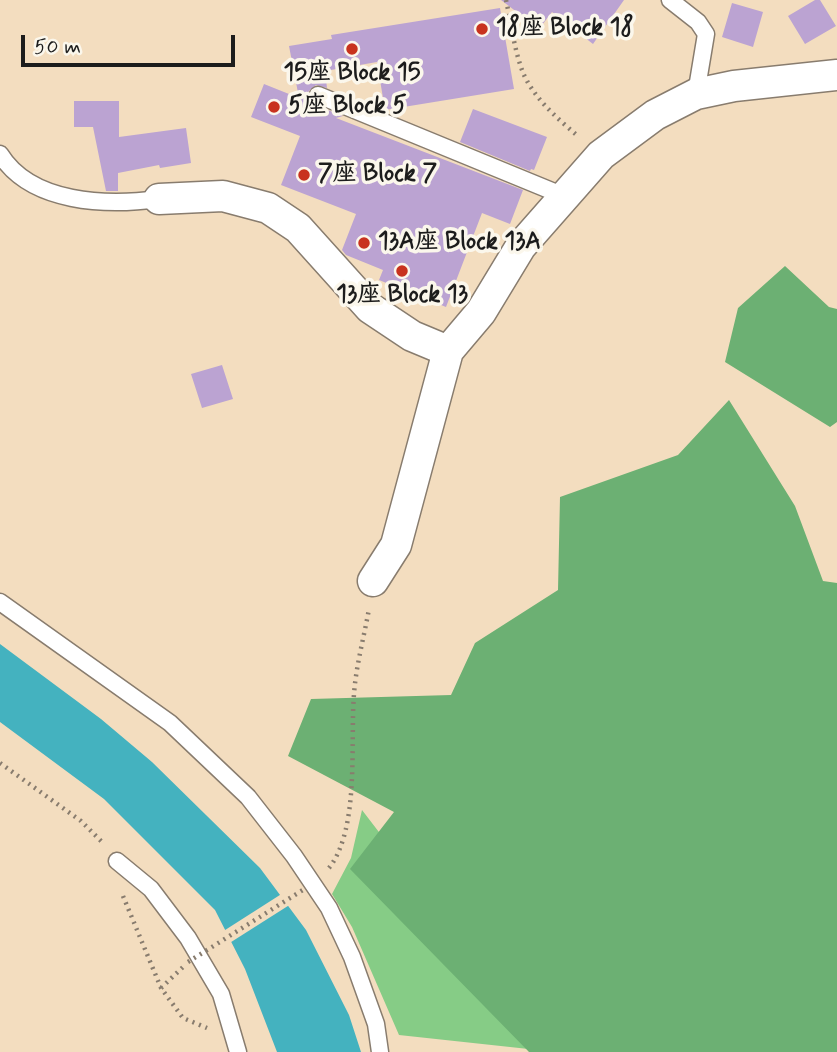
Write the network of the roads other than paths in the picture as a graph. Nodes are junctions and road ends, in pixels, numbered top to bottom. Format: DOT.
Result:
graph roads {
  1 [pos="670,0"];
  2 [pos="837,75"];
  3 [pos="696,94"];
  4 [pos="318,95"];
  5 [pos="3,164"];
  6 [pos="564,197"];
  7 [pos="159,199"];
  8 [pos="448,351"];
  9 [pos="373,581"];
  10 [pos="0,602"];
  11 [pos="117,861"];
  12 [pos="238,1052"];
  13 [pos="380,1052"];
  1 -- 3 [label="lane"];
  2 -- 3 [label="street"];
  3 -- 6 [label="street"];
  4 -- 6 [label="lane"];
  5 -- 7 [label="lane"];
  6 -- 8 [label="street"];
  7 -- 8 [label="street"];
  8 -- 9 [label="street"];
  10 -- 13 [label="lane"];
  11 -- 12 [label="lane"];
}
